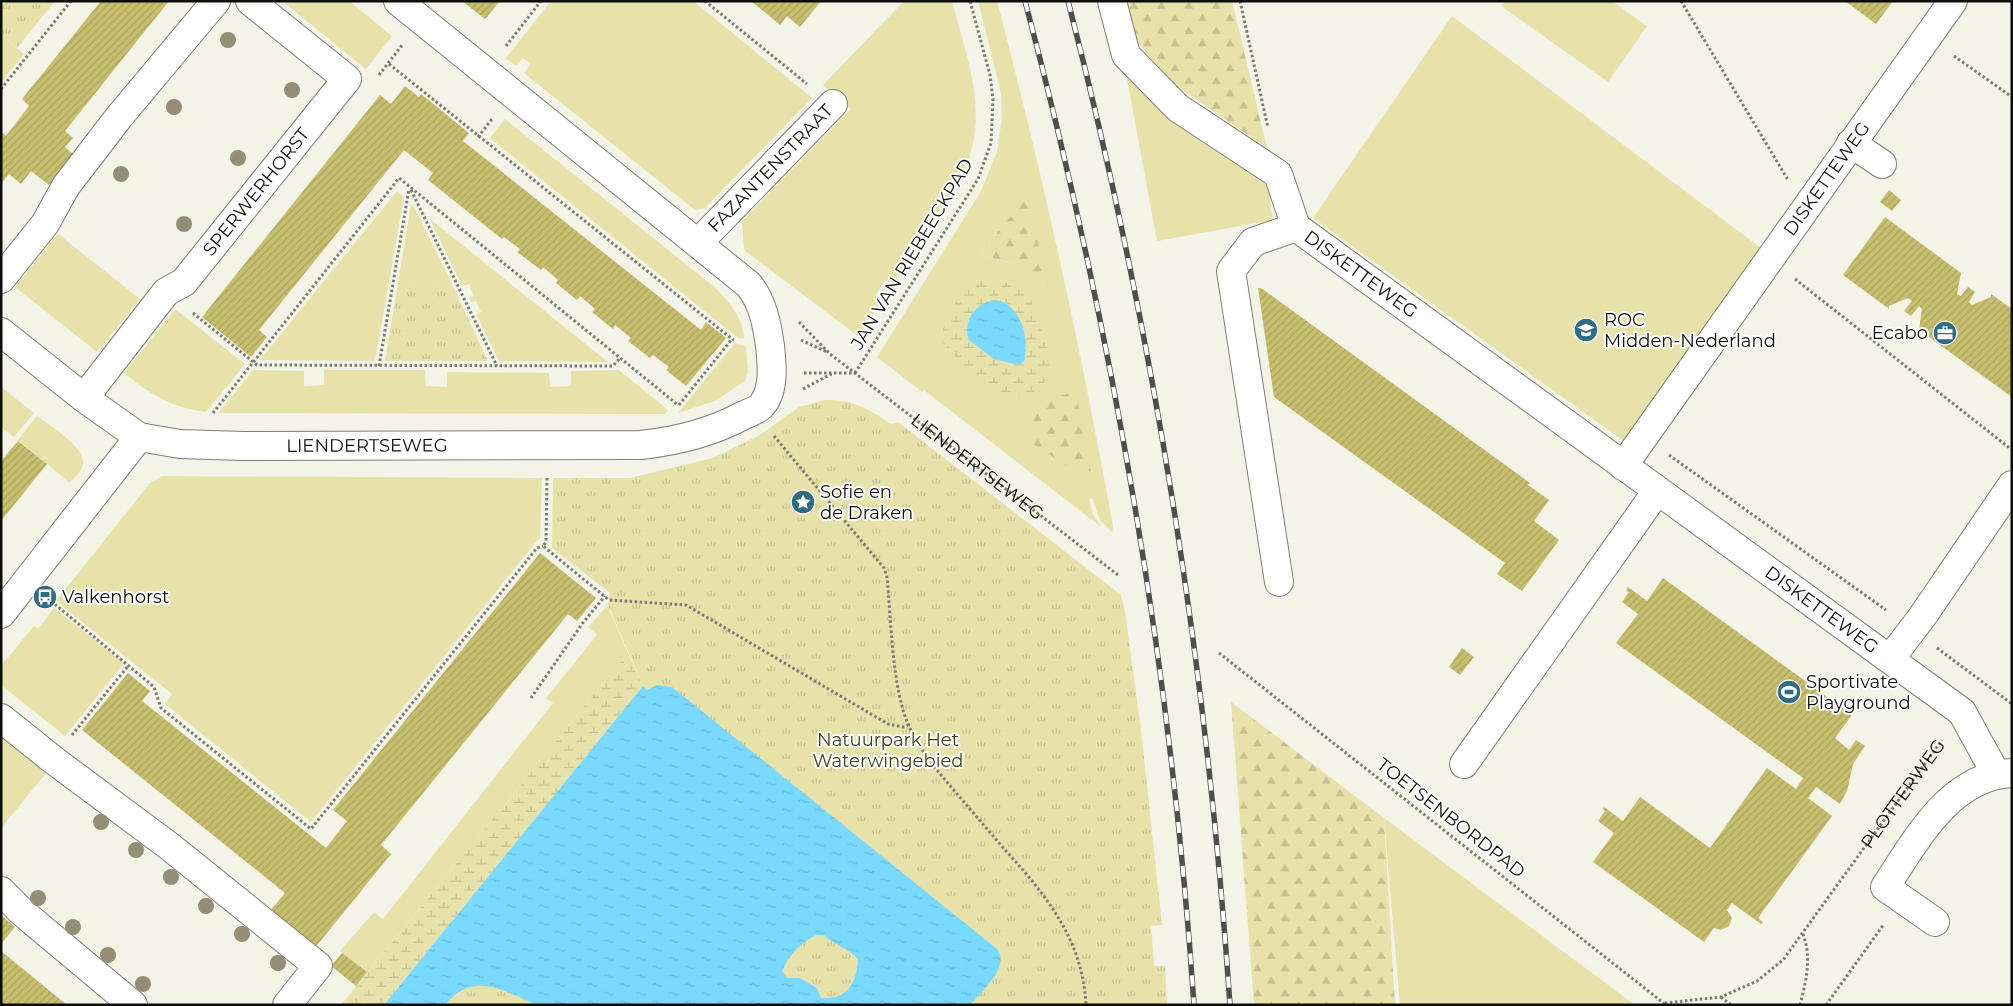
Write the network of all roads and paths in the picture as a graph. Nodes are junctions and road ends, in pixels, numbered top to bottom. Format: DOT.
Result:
graph roads {
  1 [pos="71,1"];
  2 [pos="216,1"];
  3 [pos="250,1"];
  4 [pos="398,1"];
  5 [pos="541,1"];
  6 [pos="705,1"];
  7 [pos="970,1"];
  8 [pos="1112,1"];
  9 [pos="1240,1"];
  10 [pos="1682,1"];
  11 [pos="1953,1"];
  12 [pos="422,20"];
  13 [pos="1927,37"];
  14 [pos="388,64"];
  15 [pos="485,71"];
  16 [pos="347,79"];
  17 [pos="1,89"];
  18 [pos="2012,97"];
  19 [pos="833,104"];
  20 [pos="1851,143"];
  21 [pos="1882,164"];
  22 [pos="1278,174"];
  23 [pos="410,187"];
  24 [pos="1804,209"];
  25 [pos="1296,227"];
  26 [pos="698,243"];
  27 [pos="1769,258"];
  28 [pos="1,279"];
  29 [pos="166,292"];
  30 [pos="1,332"];
  31 [pos="732,339"];
  32 [pos="769,340"];
  33 [pos="830,354"];
  34 [pos="620,358"];
  35 [pos="253,362"];
  36 [pos="379,366"];
  37 [pos="497,366"];
  38 [pos="833,373"];
  39 [pos="855,373"];
  40 [pos="84,398"];
  41 [pos="678,405"];
  42 [pos="757,408"];
  43 [pos="139,437"];
  44 [pos="1644,438"];
  45 [pos="674,441"];
  46 [pos="211,445"];
  47 [pos="547,445"];
  48 [pos="2012,450"];
  49 [pos="1623,466"];
  50 [pos="2012,486"];
  51 [pos="1657,491"];
  52 [pos="543,546"];
  53 [pos="1118,574"];
  54 [pos="27,582"];
  55 [pos="1279,582"];
  56 [pos="605,596"];
  57 [pos="1,614"];
  58 [pos="1912,629"];
  59 [pos="1219,653"];
  60 [pos="1890,659"];
  61 [pos="128,666"];
  62 [pos="1983,682"];
  63 [pos="531,698"];
  64 [pos="2012,704"];
  65 [pos="1962,712"];
  66 [pos="1,718"];
  67 [pos="908,725"];
  68 [pos="52,759"];
  69 [pos="1464,764"];
  70 [pos="2004,774"];
  71 [pos="1885,887"];
  72 [pos="1,891"];
  73 [pos="1935,922"];
  74 [pos="1802,934"];
  75 [pos="1721,997"];
  76 [pos="1665,1004"];
  77 [pos="133,1005"];
  78 [pos="287,1005"];
  79 [pos="1086,1005"];
  80 [pos="1731,1005"];
  81 [pos="1800,1005"];
  82 [pos="1826,1005"];
  1 -- 17 [label="path"];
  2 -- 28 [label="street"];
  3 -- 16 [label="street"];
  4 -- 12 [label="street, FAZANTENSTRAAT"];
  5 -- 15 [label="path"];
  6 -- 19 [label="path, FAZANTENSTRAAT"];
  7 -- 39 [label="path, JAN VAN RIEBEECKPAD"];
  8 -- 22 [label="street"];
  9 -- 22 [label="path"];
  10 -- 24 [label="path"];
  11 -- 13 [label="street, DISKETTEWEG"];
  12 -- 14 [label="path"];
  12 -- 15 [label="street, FAZANTENSTRAAT"];
  13 -- 18 [label="path"];
  13 -- 20 [label="street, DISKETTEWEG"];
  14 -- 16 [label="path"];
  14 -- 31 [label="path"];
  15 -- 26 [label="street, FAZANTENSTRAAT"];
  16 -- 29 [label="street, SPERWERHORST"];
  19 -- 26 [label="street, FAZANTENSTRAAT"];
  20 -- 21 [label="street"];
  20 -- 24 [label="street, DISKETTEWEG"];
  22 -- 25 [label="street, DISKETTEWEG"];
  23 -- 34 [label="path"];
  23 -- 35 [label="path"];
  23 -- 36 [label="path"];
  23 -- 37 [label="path"];
  24 -- 27 [label="street, DISKETTEWEG"];
  25 -- 49 [label="street, DISKETTEWEG"];
  25 -- 55 [label="street"];
  26 -- 32 [label="street, FAZANTENSTRAAT"];
  27 -- 44 [label="street, DISKETTEWEG"];
  27 -- 48 [label="path"];
  29 -- 35 [label="path"];
  29 -- 40 [label="street, SPERWERHORST"];
  30 -- 40 [label="street, LIENDERTSEWEG"];
  31 -- 32 [label="path"];
  31 -- 41 [label="path"];
  32 -- 42 [label="street, FAZANTENSTRAAT"];
  33 -- 39 [label="path"];
  34 -- 37 [label="path"];
  34 -- 41 [label="path"];
  35 -- 36 [label="path"];
  35 -- 46 [label="path"];
  36 -- 37 [label="path"];
  38 -- 39 [label="path"];
  39 -- 53 [label="path, LIENDERTSEWEG"];
  40 -- 43 [label="street, LIENDERTSEWEG"];
  41 -- 45 [label="path"];
  42 -- 45 [label="street, LIENDERTSEWEG"];
  42 -- 67 [label="path"];
  43 -- 46 [label="street, LIENDERTSEWEG"];
  43 -- 54 [label="street"];
  44 -- 49 [label="street, DISKETTEWEG"];
  44 -- 58 [label="path, DISKETTEWEG"];
  45 -- 47 [label="street, LIENDERTSEWEG"];
  46 -- 47 [label="street, LIENDERTSEWEG"];
  47 -- 52 [label="path"];
  49 -- 51 [label="street, DISKETTEWEG"];
  50 -- 58 [label="street"];
  51 -- 60 [label="street, DISKETTEWEG"];
  51 -- 69 [label="street"];
  52 -- 56 [label="path"];
  52 -- 61 [label="path"];
  54 -- 57 [label="street"];
  54 -- 61 [label="path"];
  56 -- 63 [label="path"];
  56 -- 67 [label="path"];
  58 -- 60 [label="street"];
  58 -- 62 [label="path, DISKETTEWEG"];
  59 -- 76 [label="path, TOETSENBORDPAD"];
  60 -- 65 [label="street, DISKETTEWEG"];
  61 -- 68 [label="path"];
  62 -- 64 [label="path"];
  62 -- 65 [label="path, PLOTTERWEG"];
  65 -- 70 [label="street, DISKETTEWEG"];
  65 -- 74 [label="path, PLOTTERWEG"];
  66 -- 68 [label="street"];
  67 -- 79 [label="path"];
  68 -- 78 [label="street"];
  70 -- 71 [label="street"];
  71 -- 73 [label="street"];
  71 -- 82 [label="path"];
  72 -- 77 [label="street"];
  74 -- 75 [label="path, PLOTTERWEG"];
  74 -- 81 [label="path"];
  75 -- 76 [label="path, PLOTTERWEG"];
  75 -- 80 [label="path"];
}
